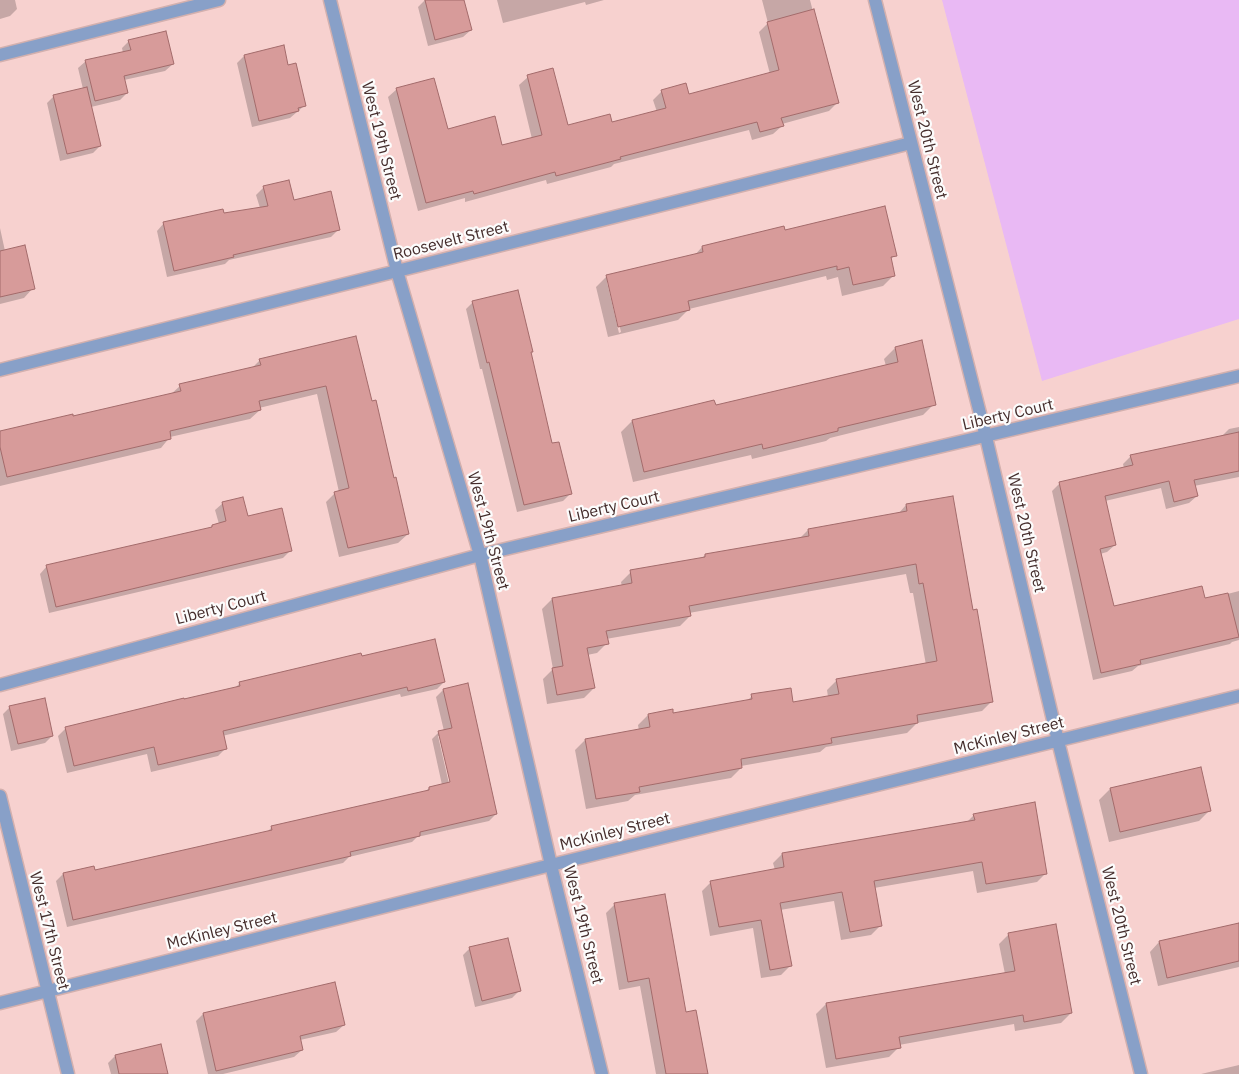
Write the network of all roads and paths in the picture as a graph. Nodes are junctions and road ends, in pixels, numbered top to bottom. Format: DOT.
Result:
graph roads {
  1 [pos="219,0"];
  2 [pos="330,0"];
  3 [pos="875,0"];
  4 [pos="0,55"];
  5 [pos="911,143"];
  6 [pos="397,271"];
  7 [pos="0,370"];
  8 [pos="1239,376"];
  9 [pos="986,437"];
  10 [pos="480,556"];
  11 [pos="0,685"];
  12 [pos="1239,696"];
  13 [pos="1058,741"];
  14 [pos="0,796"];
  15 [pos="551,865"];
  16 [pos="47,992"];
  17 [pos="0,1004"];
  18 [pos="68,1074"];
  19 [pos="602,1074"];
  20 [pos="1141,1074"];
  1 -- 4 [label="street"];
  2 -- 6 [label="street, West 19th Street"];
  3 -- 5 [label="street, West 20th Street"];
  5 -- 6 [label="street, Roosevelt Street"];
  5 -- 9 [label="street, West 20th Street"];
  6 -- 7 [label="street, Roosevelt Street"];
  6 -- 10 [label="street, West 19th Street"];
  8 -- 9 [label="street, Liberty Court"];
  9 -- 10 [label="street, Liberty Court"];
  9 -- 13 [label="street, West 20th Street"];
  10 -- 11 [label="street, Liberty Court"];
  10 -- 15 [label="street, West 19th Street"];
  12 -- 13 [label="street, McKinley Street"];
  13 -- 15 [label="street, McKinley Street"];
  13 -- 20 [label="street, West 20th Street"];
  14 -- 16 [label="street, West 17th Street"];
  15 -- 16 [label="street, McKinley Street"];
  15 -- 19 [label="street, West 19th Street"];
  16 -- 17 [label="street, McKinley Street"];
  16 -- 18 [label="street, West 17th Street"];
}
